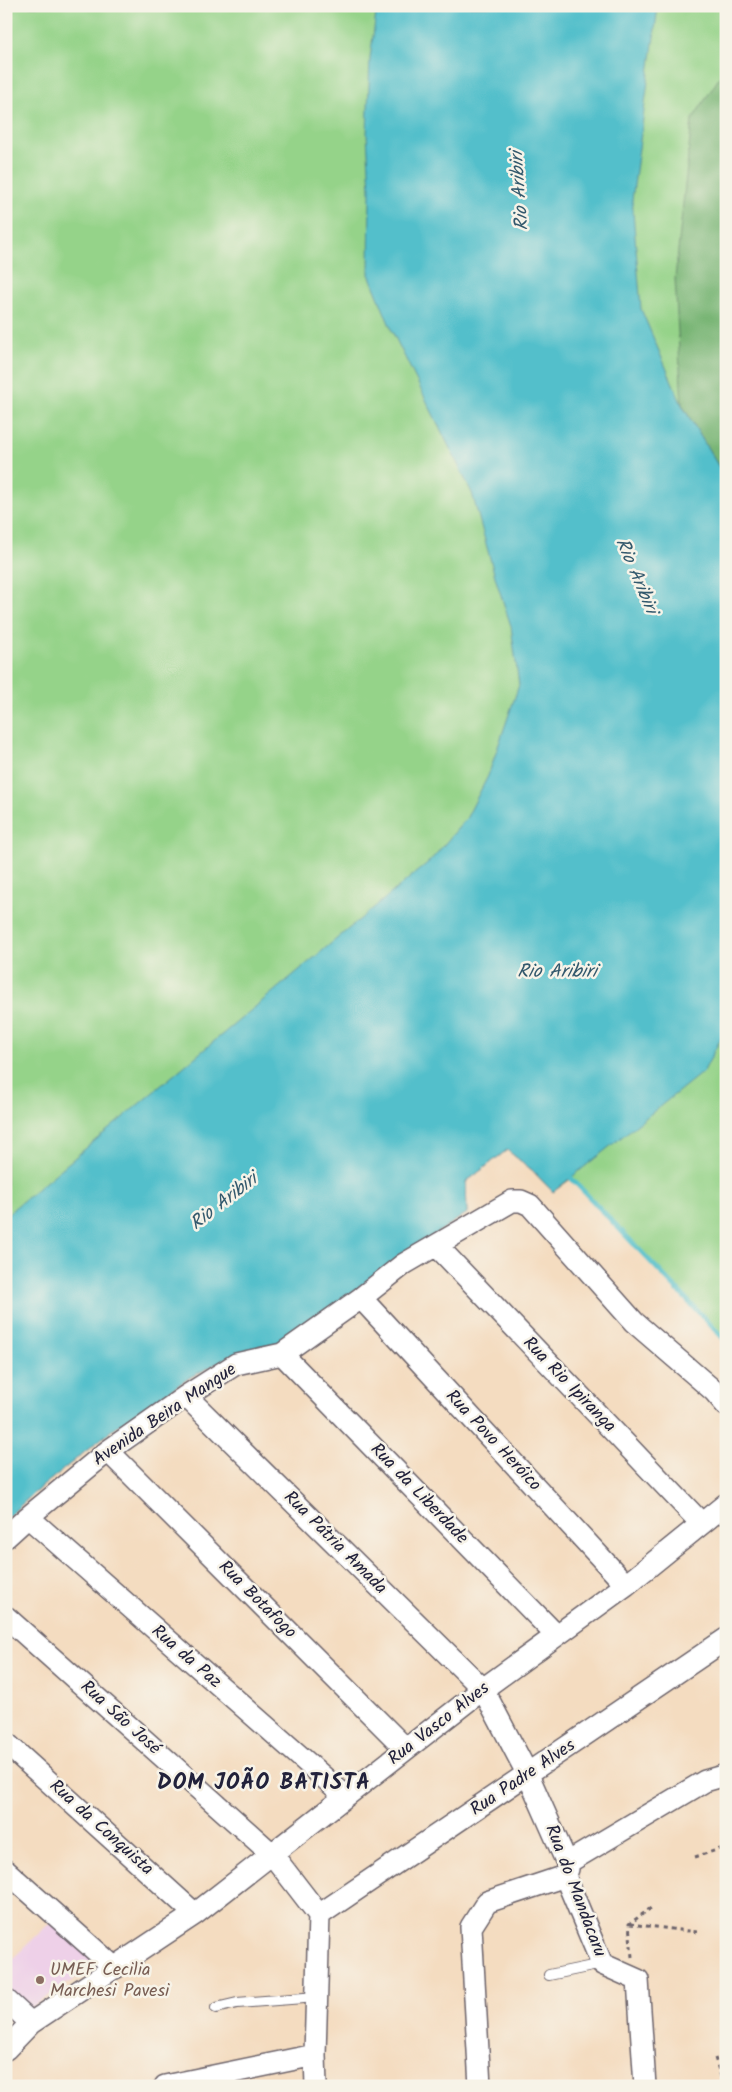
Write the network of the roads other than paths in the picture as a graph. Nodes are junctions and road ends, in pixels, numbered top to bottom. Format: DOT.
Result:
graph roads {
  1 [pos="437,1246"];
  2 [pos="361,1298"];
  3 [pos="282,1354"];
  4 [pos="186,1396"];
  5 [pos="726,1404"];
  6 [pos="108,1451"];
  7 [pos="726,1504"];
  8 [pos="28,1517"];
  9 [pos="701,1523"];
  10 [pos="6,1537"];
  11 [pos="626,1585"];
  12 [pos="6,1617"];
  13 [pos="556,1635"];
  14 [pos="726,1639"];
  15 [pos="483,1689"];
  16 [pos="6,1743"];
  17 [pos="406,1749"];
  18 [pos="528,1775"];
  19 [pos="726,1775"];
  20 [pos="344,1796"];
  21 [pos="272,1854"];
  22 [pos="566,1869"];
  23 [pos="6,1871"];
  24 [pos="195,1914"];
  25 [pos="319,1915"];
  26 [pos="602,1964"];
  27 [pos="114,1968"];
  28 [pos="549,1975"];
  29 [pos="317,1997"];
  30 [pos="6,2000"];
  31 [pos="216,2008"];
  32 [pos="31,2023"];
  33 [pos="6,2049"];
  34 [pos="315,2055"];
  35 [pos="166,2086"];
  36 [pos="316,2086"];
  37 [pos="480,2086"];
  38 [pos="645,2086"];
  1 -- 2 [label="street, Avenida Beira Mangue"];
  1 -- 5 [label="street, Avenida Beira Mangue"];
  1 -- 9 [label="street, Rua Rio Ipiranga"];
  2 -- 3 [label="street, Avenida Beira Mangue"];
  2 -- 11 [label="street, Rua Povo Heróico"];
  3 -- 4 [label="street, Avenida Beira Mangue"];
  3 -- 13 [label="street, Rua da Liberdade"];
  4 -- 6 [label="street, Avenida Beira Mangue"];
  4 -- 15 [label="street, Rua Pátria Amada"];
  6 -- 8 [label="street, Avenida Beira Mangue"];
  6 -- 17 [label="street, Rua Botafogo"];
  7 -- 9 [label="street, Rua Vasco Alves"];
  8 -- 10 [label="street, Avenida Beira Mangue"];
  8 -- 20 [label="street, Rua da Paz"];
  9 -- 11 [label="street, Rua Vasco Alves"];
  11 -- 13 [label="street, Rua Vasco Alves"];
  12 -- 21 [label="street, Rua São José"];
  13 -- 15 [label="street, Rua Vasco Alves"];
  14 -- 18 [label="street, Rua Padre Alves"];
  15 -- 17 [label="street, Rua Vasco Alves"];
  15 -- 18 [label="street, Rua do Mandacaru"];
  16 -- 24 [label="street, Rua da Conquista"];
  17 -- 20 [label="street, Rua Vasco Alves"];
  18 -- 22 [label="street, Rua do Mandacaru"];
  18 -- 25 [label="street, Rua Padre Alves"];
  19 -- 22 [label="street"];
  20 -- 21 [label="street, Rua Vasco Alves"];
  21 -- 24 [label="street, Rua Vasco Alves"];
  21 -- 25 [label="street, Rua São José"];
  22 -- 26 [label="street, Rua do Mandacaru"];
  22 -- 37 [label="street"];
  23 -- 27 [label="street"];
  24 -- 27 [label="street, Rua Vasco Alves"];
  25 -- 29 [label="street"];
  26 -- 28 [label="lane"];
  26 -- 38 [label="street, Rua do Mandacaru"];
  27 -- 32 [label="street, Rua Vasco Alves"];
  29 -- 31 [label="lane"];
  29 -- 34 [label="street"];
  30 -- 32 [label="street"];
  32 -- 33 [label="street, Rua Vasco Alves"];
  34 -- 35 [label="street"];
  34 -- 36 [label="street"];
}
